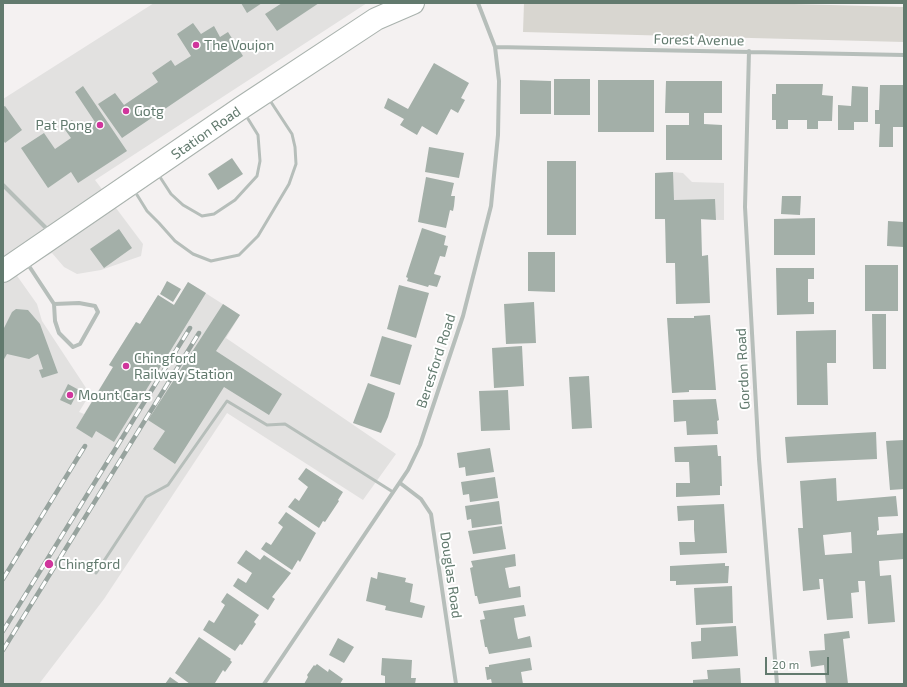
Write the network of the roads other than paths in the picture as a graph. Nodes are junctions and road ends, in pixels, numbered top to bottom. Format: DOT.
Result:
graph roads {
  1 [pos="413,3"];
  2 [pos="478,3"];
  3 [pos="495,47"];
  4 [pos="748,52"];
  5 [pos="904,55"];
  6 [pos="264,93"];
  7 [pos="241,108"];
  8 [pos="154,168"];
  9 [pos="131,184"];
  10 [pos="3,185"];
  11 [pos="54,237"];
  12 [pos="23,257"];
  13 [pos="3,271"];
  14 [pos="54,304"];
  15 [pos="400,483"];
  16 [pos="393,492"];
  17 [pos="96,573"];
  18 [pos="264,684"];
  19 [pos="456,684"];
  20 [pos="777,684"];
  1 -- 6 [label="main road, Station Road"];
  2 -- 3 [label="street, Beresford Road"];
  3 -- 4 [label="street, Forest Avenue"];
  3 -- 15 [label="street, Beresford Road"];
  4 -- 5 [label="street, Forest Avenue"];
  4 -- 20 [label="street, Gordon Road"];
  6 -- 7 [label="main road, Station Road"];
  6 -- 9 [label="lane"];
  7 -- 8 [label="main road, Station Road"];
  7 -- 8 [label="lane"];
  8 -- 9 [label="main road, Station Road"];
  9 -- 11 [label="main road, Station Road"];
  10 -- 11 [label="street"];
  11 -- 12 [label="main road, Station Road"];
  12 -- 13 [label="main road, Station Road"];
  12 -- 14 [label="street"];
  14 -- 14 [label="street"];
  15 -- 16 [label="street, Beresford Road"];
  15 -- 19 [label="street, Douglas Road"];
  16 -- 17 [label="lane"];
  16 -- 18 [label="street, Beresford Road"];
}
